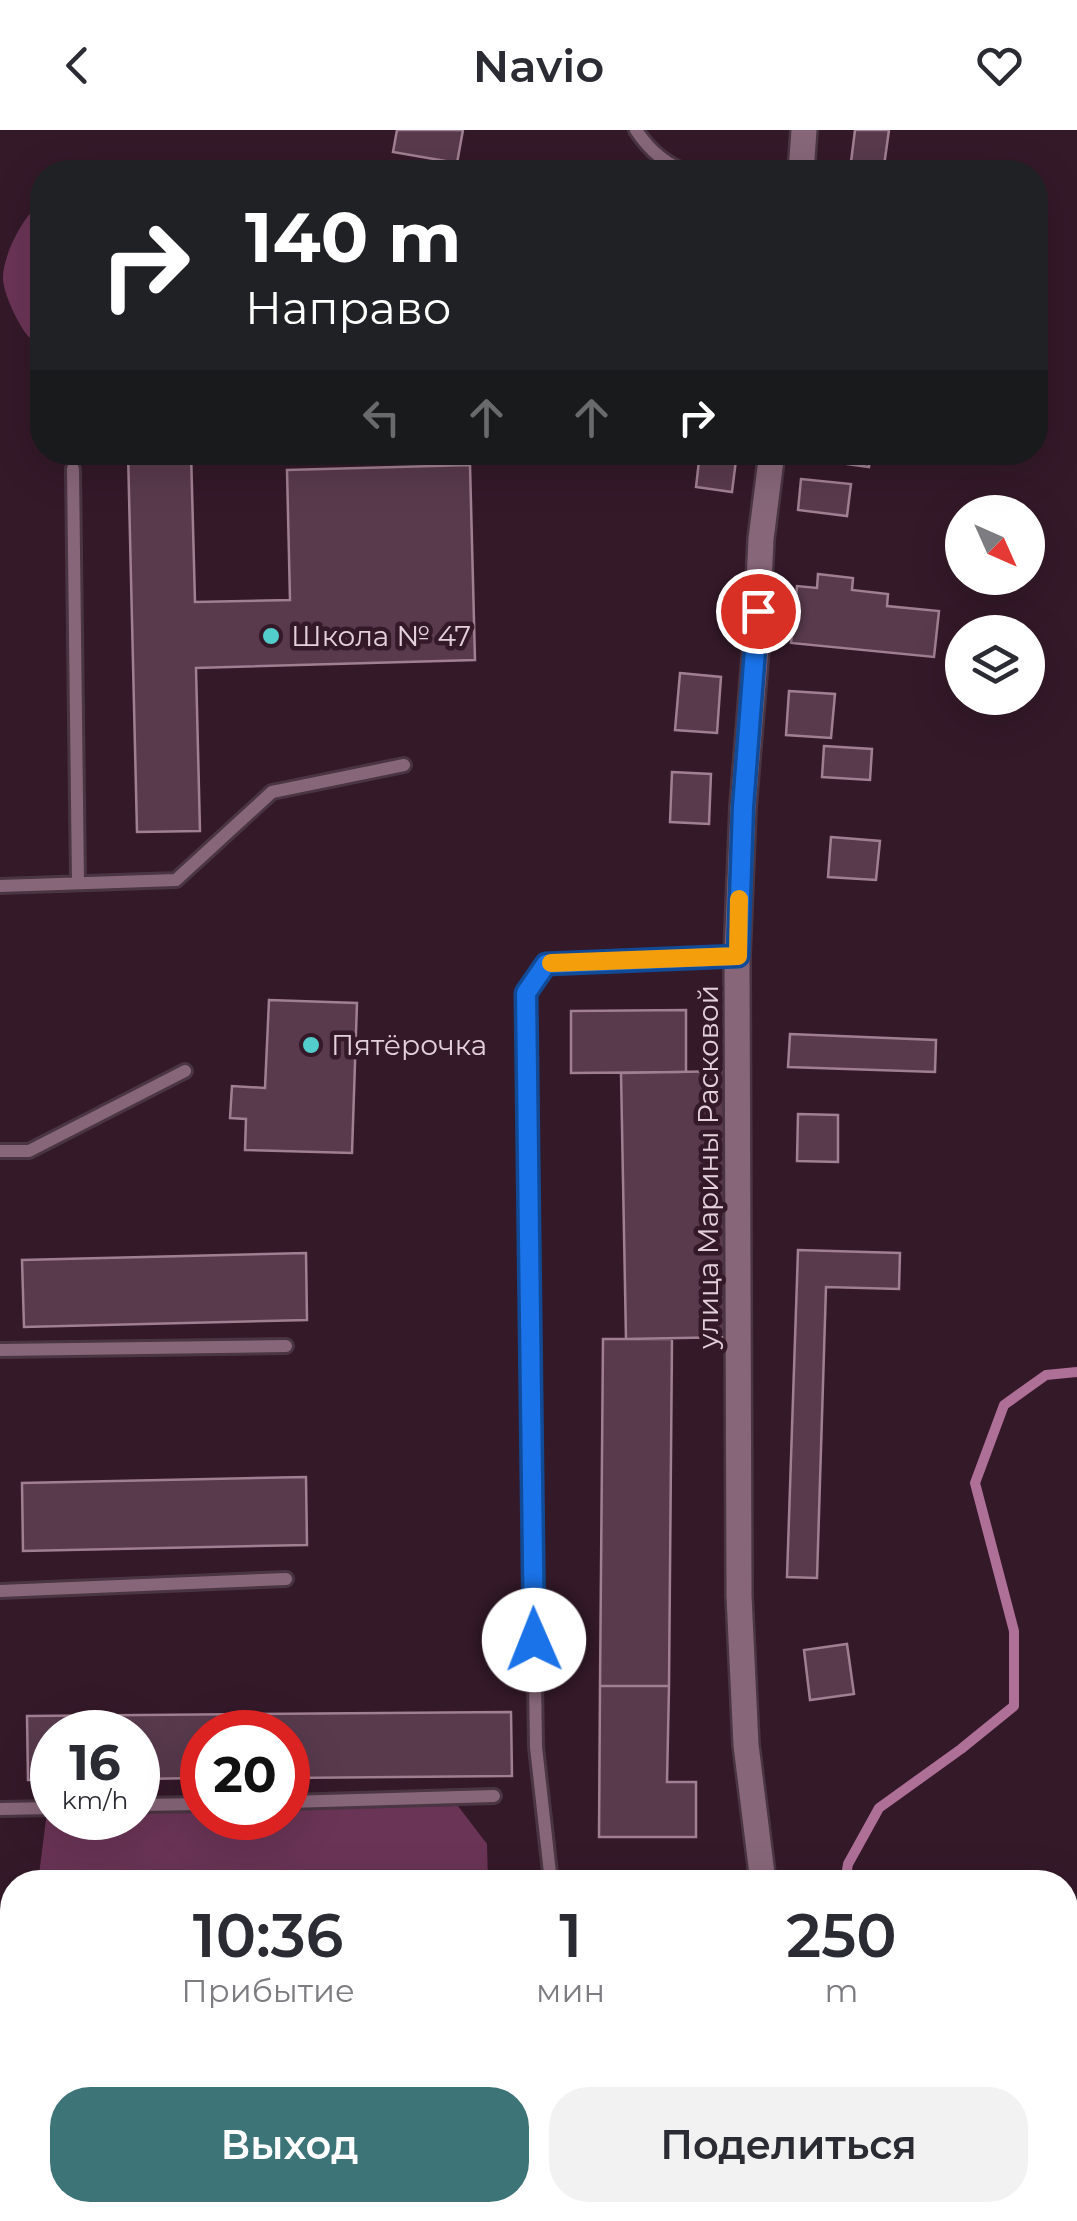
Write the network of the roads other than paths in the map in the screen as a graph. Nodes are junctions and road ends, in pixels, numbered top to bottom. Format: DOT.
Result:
graph roads {
  1 [pos="636,130"];
  2 [pos="804,130"];
  3 [pos="663,160"];
  4 [pos="802,160"];
  5 [pos="770,465"];
  6 [pos="73,469"];
  7 [pos="404,765"];
  8 [pos="78,883"];
  9 [pos="0,886"];
  10 [pos="738,956"];
  11 [pos="185,1071"];
  12 [pos="0,1152"];
  13 [pos="286,1346"];
  14 [pos="0,1350"];
  15 [pos="286,1580"];
  16 [pos="0,1591"];
  17 [pos="494,1796"];
  18 [pos="310,1801"];
  19 [pos="30,1808"];
  20 [pos="0,1809"];
  21 [pos="550,1870"];
  22 [pos="761,1870"];
  1 -- 3 [label="lane"];
  2 -- 4 [label="street"];
  5 -- 10 [label="street, улица Марины Расковой"];
  6 -- 8 [label="lane"];
  7 -- 8 [label="lane"];
  8 -- 9 [label="lane"];
  10 -- 21 [label="lane"];
  10 -- 22 [label="street, улица Марины Расковой"];
  11 -- 12 [label="lane"];
  13 -- 14 [label="lane"];
  15 -- 16 [label="lane"];
  17 -- 18 [label="lane"];
  19 -- 20 [label="lane"];
}
